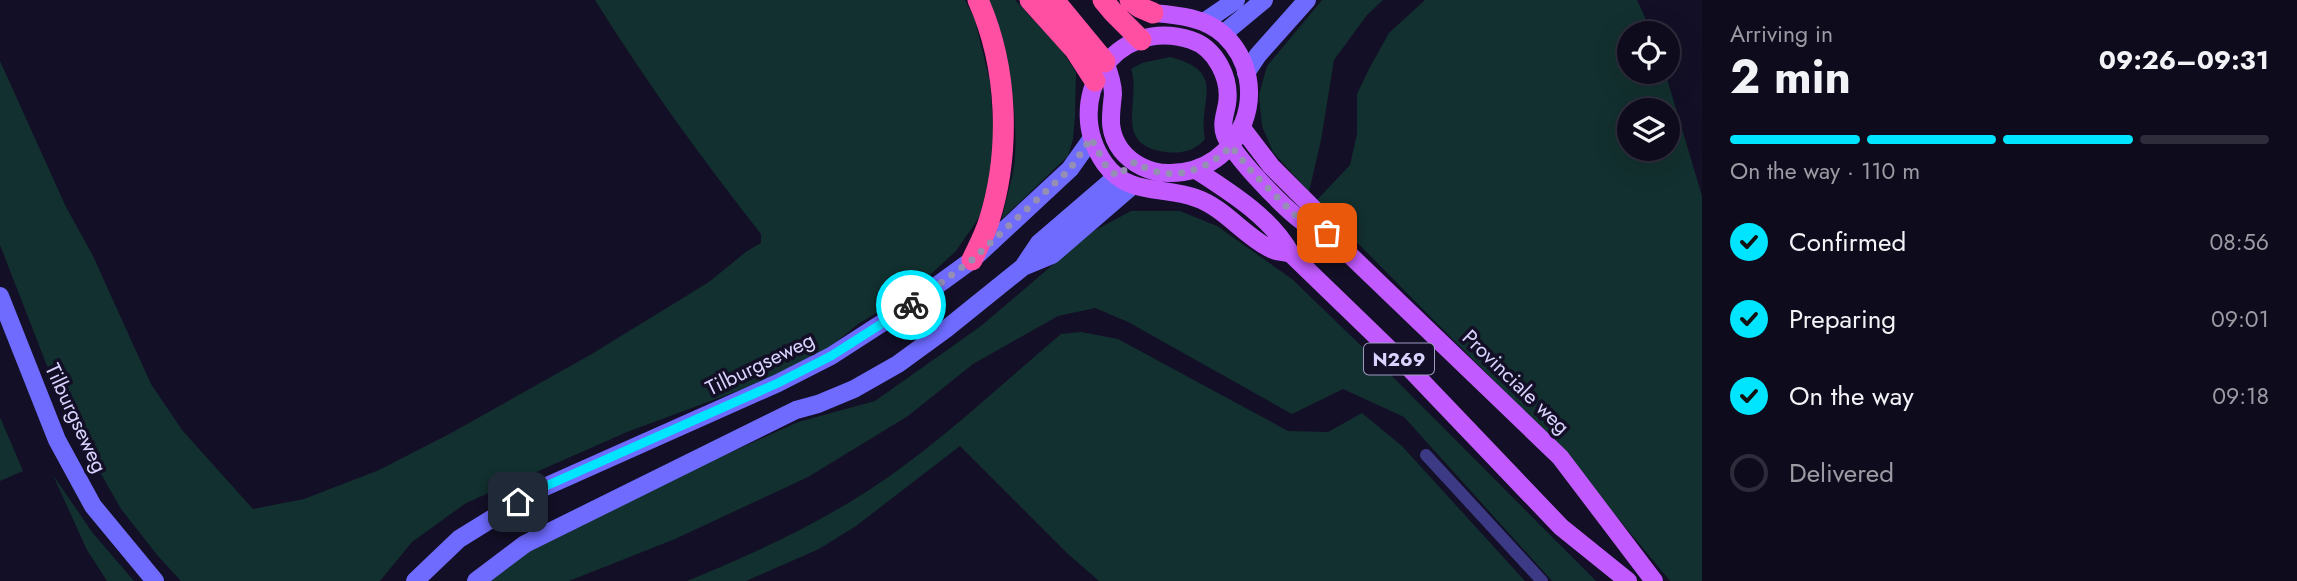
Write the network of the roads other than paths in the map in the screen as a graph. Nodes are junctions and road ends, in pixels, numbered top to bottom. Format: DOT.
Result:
graph roads {
  1 [pos="978,0"];
  2 [pos="1030,0"];
  3 [pos="1054,0"];
  4 [pos="1103,0"];
  5 [pos="1130,0"];
  6 [pos="1236,0"];
  7 [pos="1264,0"];
  8 [pos="1307,0"];
  9 [pos="1153,13"];
  10 [pos="1204,22"];
  11 [pos="1223,34"];
  12 [pos="1141,40"];
  13 [pos="1205,48"];
  14 [pos="1100,71"];
  15 [pos="1246,73"];
  16 [pos="1242,128"];
  17 [pos="1091,138"];
  18 [pos="1231,146"];
  19 [pos="1135,162"];
  20 [pos="1196,170"];
  21 [pos="1124,181"];
  22 [pos="1327,233"];
  23 [pos="1291,254"];
  24 [pos="972,260"];
  25 [pos="0,296"];
  26 [pos="1426,455"];
  27 [pos="155,581"];
  28 [pos="415,581"];
  29 [pos="476,581"];
  30 [pos="1542,581"];
  31 [pos="1628,581"];
  32 [pos="1654,581"];
  1 -- 24 [label="highway"];
  2 -- 14 [label="highway"];
  3 -- 14 [label="highway"];
  4 -- 12 [label="highway"];
  5 -- 9 [label="highway"];
  6 -- 10 [label="street"];
  7 -- 11 [label="street"];
  8 -- 15 [label="street"];
  9 -- 10 [label="main road"];
  10 -- 11 [label="main road"];
  11 -- 13 [label="main road"];
  11 -- 15 [label="main road"];
  12 -- 13 [label="main road"];
  12 -- 14 [label="main road"];
  13 -- 18 [label="main road, N269"];
  14 -- 17 [label="main road"];
  14 -- 19 [label="main road"];
  15 -- 16 [label="main road"];
  16 -- 18 [label="main road"];
  16 -- 22 [label="main road, Provinciale weg / N269"];
  17 -- 21 [label="main road"];
  17 -- 24 [label="street, Tilburgseweg"];
  18 -- 20 [label="main road"];
  18 -- 22 [label="main road, Provinciale weg / N269"];
  19 -- 20 [label="main road"];
  19 -- 21 [label="main road"];
  20 -- 23 [label="main road, N269"];
  21 -- 23 [label="main road, N269"];
  21 -- 29 [label="street"];
  22 -- 32 [label="main road, Provinciale weg / N269"];
  23 -- 31 [label="main road, N269"];
  24 -- 28 [label="street, Tilburgseweg"];
  25 -- 27 [label="street, Tilburgseweg"];
  26 -- 30 [label="lane"];
}
